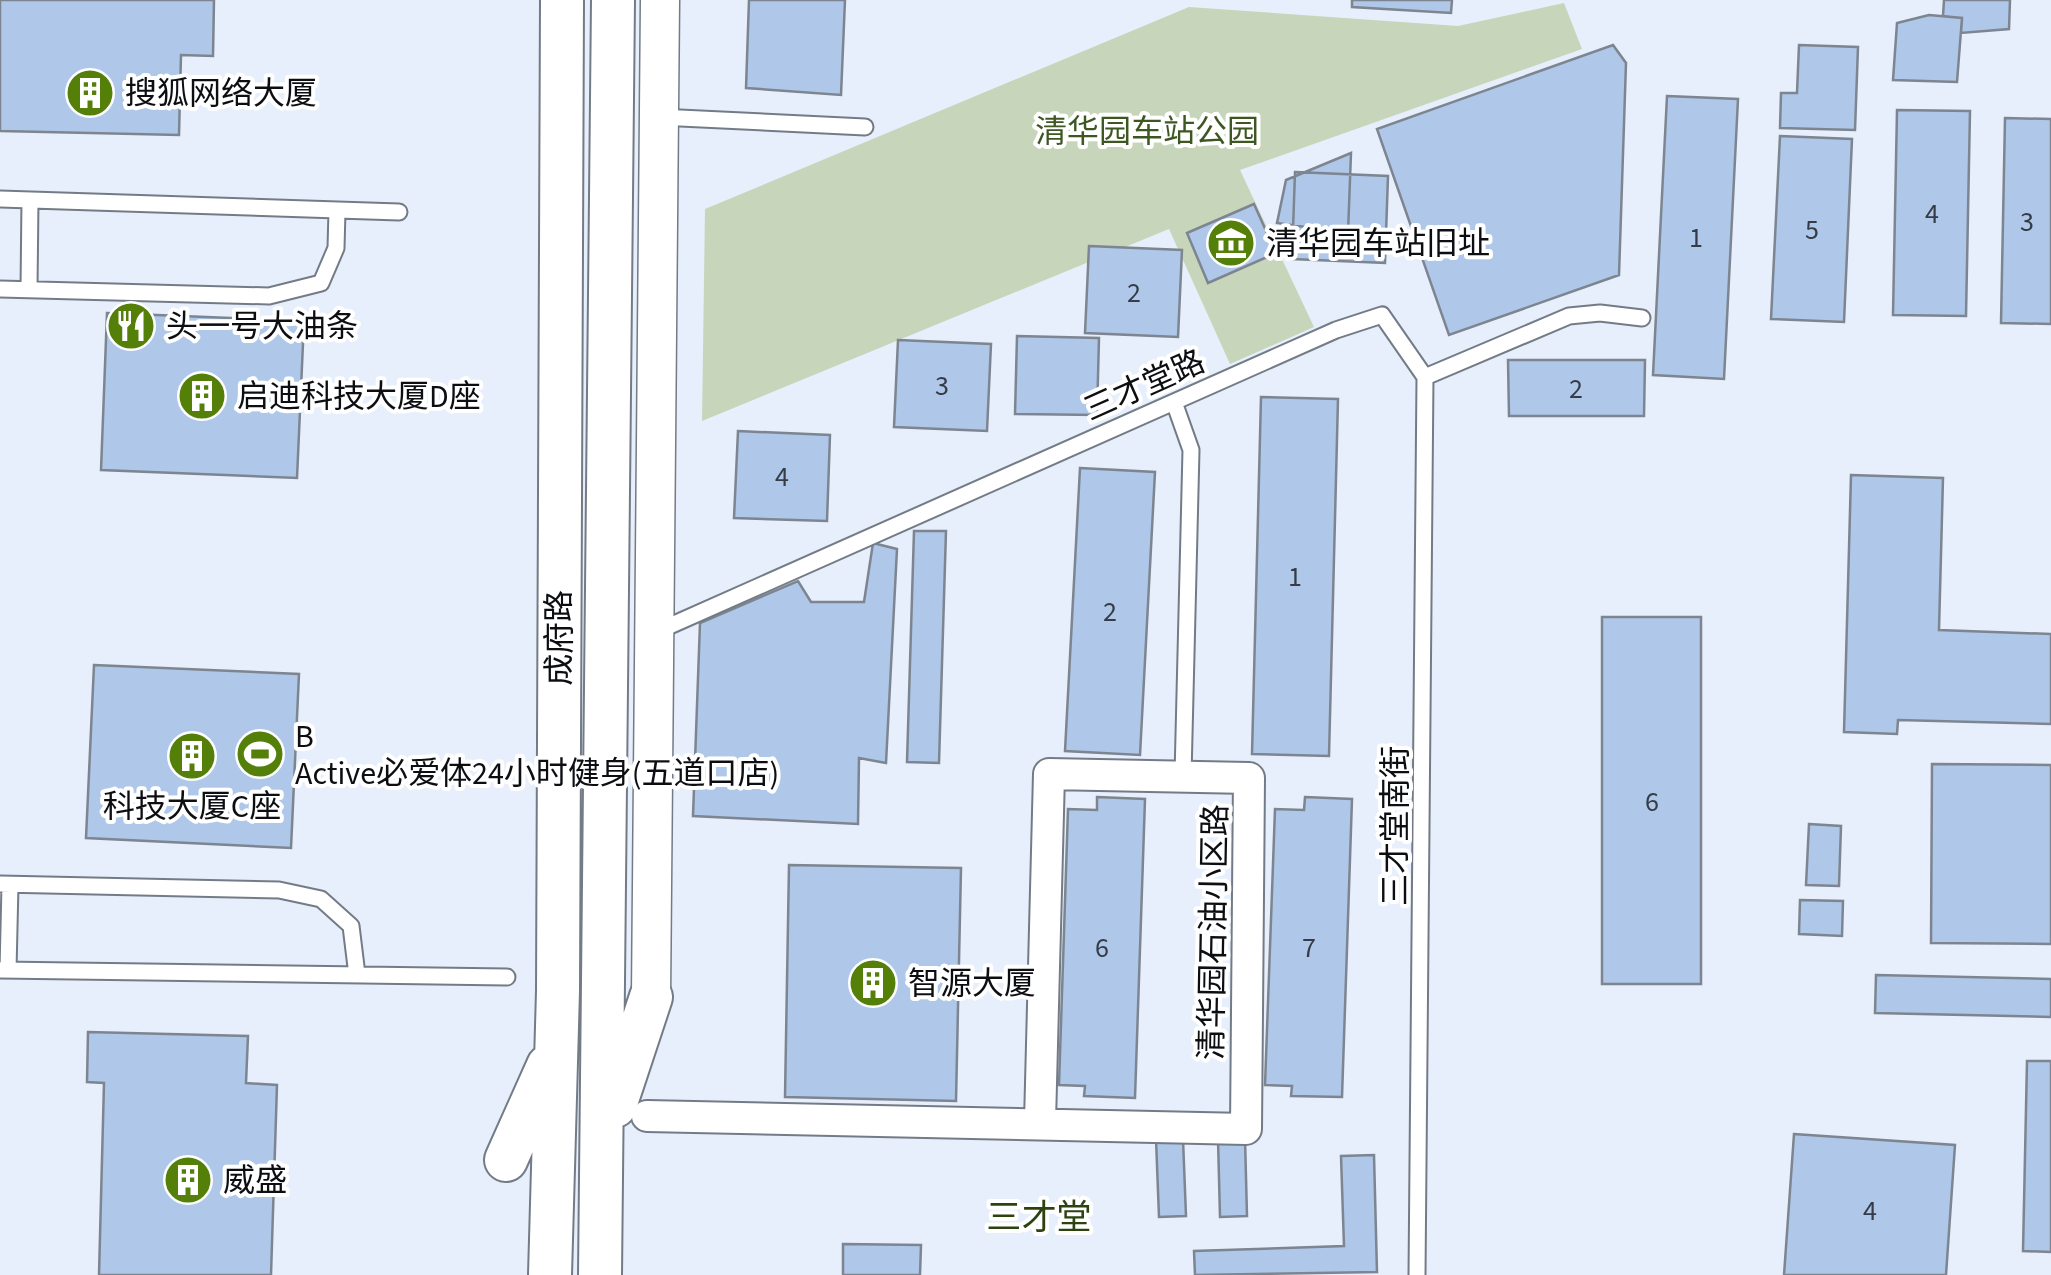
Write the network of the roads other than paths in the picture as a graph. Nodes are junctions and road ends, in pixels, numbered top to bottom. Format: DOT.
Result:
graph roads {
  1 [pos="562,0"];
  2 [pos="613,0"];
  3 [pos="660,0"];
  4 [pos="660,118"];
  5 [pos="865,127"];
  6 [pos="0,199"];
  7 [pos="30,200"];
  8 [pos="337,211"];
  9 [pos="398,212"];
  10 [pos="0,289"];
  11 [pos="28,290"];
  12 [pos="1642,318"];
  13 [pos="1425,377"];
  14 [pos="1174,402"];
  15 [pos="652,633"];
  16 [pos="1183,776"];
  17 [pos="5,884"];
  18 [pos="4,970"];
  19 [pos="358,975"];
  20 [pos="507,977"];
  21 [pos="651,997"];
  22 [pos="556,1048"];
  23 [pos="647,1116"];
  24 [pos="1040,1122"];
  25 [pos="603,1144"];
  26 [pos="506,1160"];
  27 [pos="550,1275"];
  28 [pos="600,1275"];
  29 [pos="1418,1275"];
  1 -- 22 [label="main road, 成府路"];
  2 -- 25 [label="main road, 成府路"];
  3 -- 4 [label="street"];
  4 -- 5 [label="lane"];
  4 -- 15 [label="street"];
  6 -- 7 [label="lane"];
  7 -- 8 [label="lane"];
  7 -- 11 [label="lane"];
  8 -- 9 [label="lane"];
  8 -- 11 [label="lane"];
  10 -- 11 [label="lane"];
  12 -- 13 [label="lane"];
  13 -- 14 [label="lane, 三才堂路"];
  13 -- 29 [label="lane, 三才堂南街"];
  14 -- 15 [label="lane, 三才堂路"];
  14 -- 16 [label="lane"];
  15 -- 21 [label="street"];
  16 -- 24 [label="street, 清华园石油小区路"];
  16 -- 24 [label="street, 清华园石油小区路"];
  17 -- 18 [label="lane"];
  17 -- 19 [label="lane"];
  18 -- 19 [label="lane"];
  19 -- 20 [label="lane"];
  21 -- 25 [label="main road"];
  22 -- 26 [label="main road"];
  22 -- 27 [label="main road, 成府路"];
  23 -- 24 [label="street, 清华园石油小区路"];
  25 -- 28 [label="main road, 成府路"];
}
